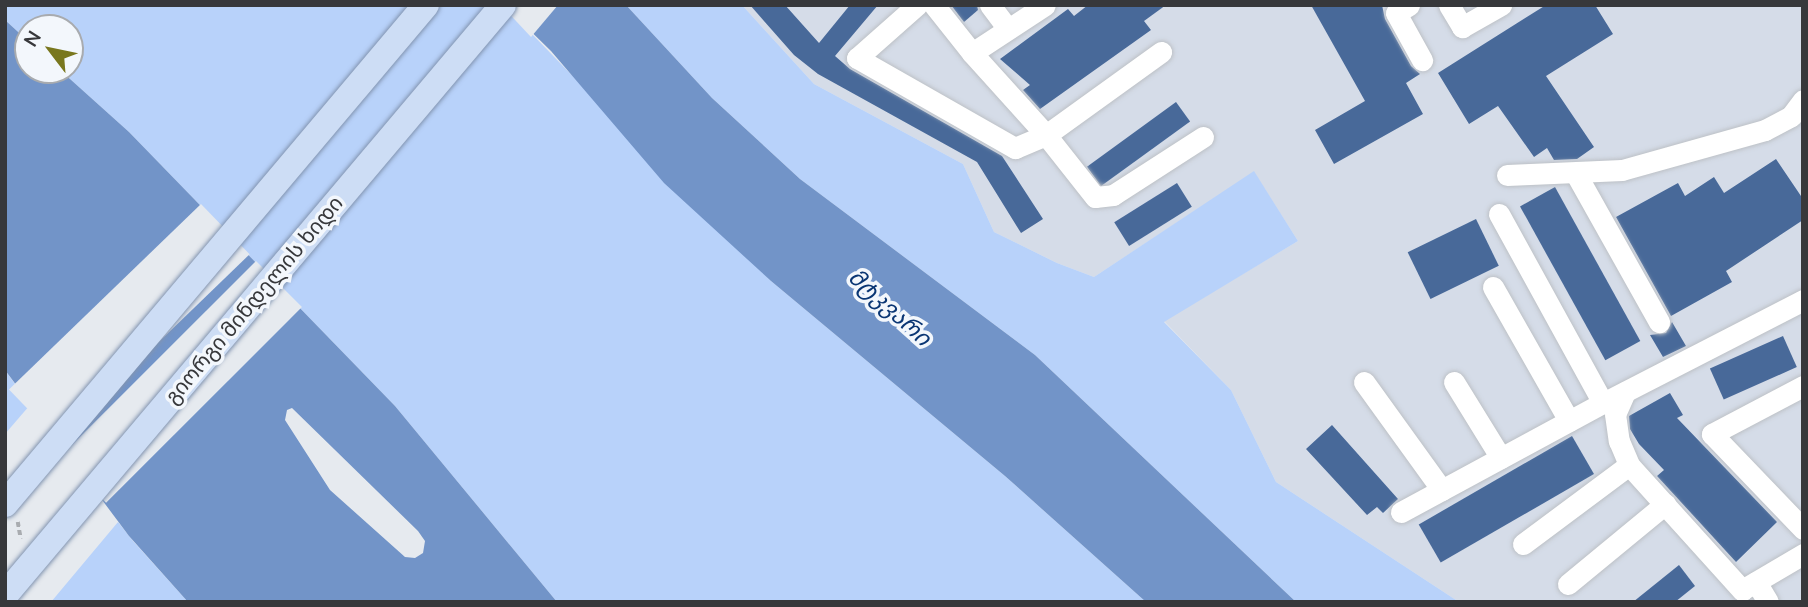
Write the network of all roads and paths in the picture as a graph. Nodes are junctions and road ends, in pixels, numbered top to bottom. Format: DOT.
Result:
graph roads {
  1 [pos="426,5"];
  2 [pos="503,5"];
  3 [pos="917,5"];
  4 [pos="934,5"];
  5 [pos="990,5"];
  6 [pos="1045,5"];
  7 [pos="1409,5"];
  8 [pos="1449,5"];
  9 [pos="1501,5"];
  10 [pos="1008,29"];
  11 [pos="1161,52"];
  12 [pos="972,53"];
  13 [pos="1422,60"];
  14 [pos="1799,117"];
  15 [pos="1046,135"];
  16 [pos="1203,137"];
  17 [pos="1576,174"];
  18 [pos="1507,175"];
  19 [pos="1499,214"];
  20 [pos="1493,287"];
  21 [pos="1803,300"];
  22 [pos="1659,322"];
  23 [pos="1364,382"];
  24 [pos="1454,382"];
  25 [pos="1803,386"];
  26 [pos="1625,391"];
  27 [pos="1603,403"];
  28 [pos="1569,421"];
  29 [pos="1500,458"];
  30 [pos="1629,465"];
  31 [pos="1442,490"];
  32 [pos="5,504"];
  33 [pos="1665,504"];
  34 [pos="1401,512"];
  35 [pos="1803,529"];
  36 [pos="1523,544"];
  37 [pos="1801,559"];
  38 [pos="1568,584"];
  39 [pos="1742,591"];
  40 [pos="5,595"];
  41 [pos="1768,602"];
  1 -- 32 [label="main road, bridge"];
  2 -- 40 [label="main road, გიორგი მინდელის ხიდი, bridge"];
  3 -- 15 [label="street"];
  4 -- 12 [label="street"];
  5 -- 10 [label="street"];
  6 -- 10 [label="street"];
  7 -- 13 [label="street"];
  8 -- 9 [label="street"];
  10 -- 12 [label="street"];
  11 -- 15 [label="street"];
  12 -- 15 [label="street"];
  14 -- 17 [label="street"];
  15 -- 16 [label="street"];
  17 -- 18 [label="street"];
  17 -- 22 [label="street"];
  19 -- 27 [label="street"];
  20 -- 28 [label="street"];
  21 -- 26 [label="street"];
  23 -- 31 [label="street"];
  24 -- 29 [label="street"];
  25 -- 35 [label="street"];
  26 -- 27 [label="street"];
  26 -- 30 [label="street"];
  27 -- 28 [label="street"];
  28 -- 29 [label="street"];
  29 -- 31 [label="street"];
  30 -- 33 [label="street"];
  30 -- 36 [label="street"];
  31 -- 34 [label="street"];
  33 -- 38 [label="street"];
  33 -- 39 [label="street"];
  37 -- 39 [label="street"];
  39 -- 41 [label="street"];
}
